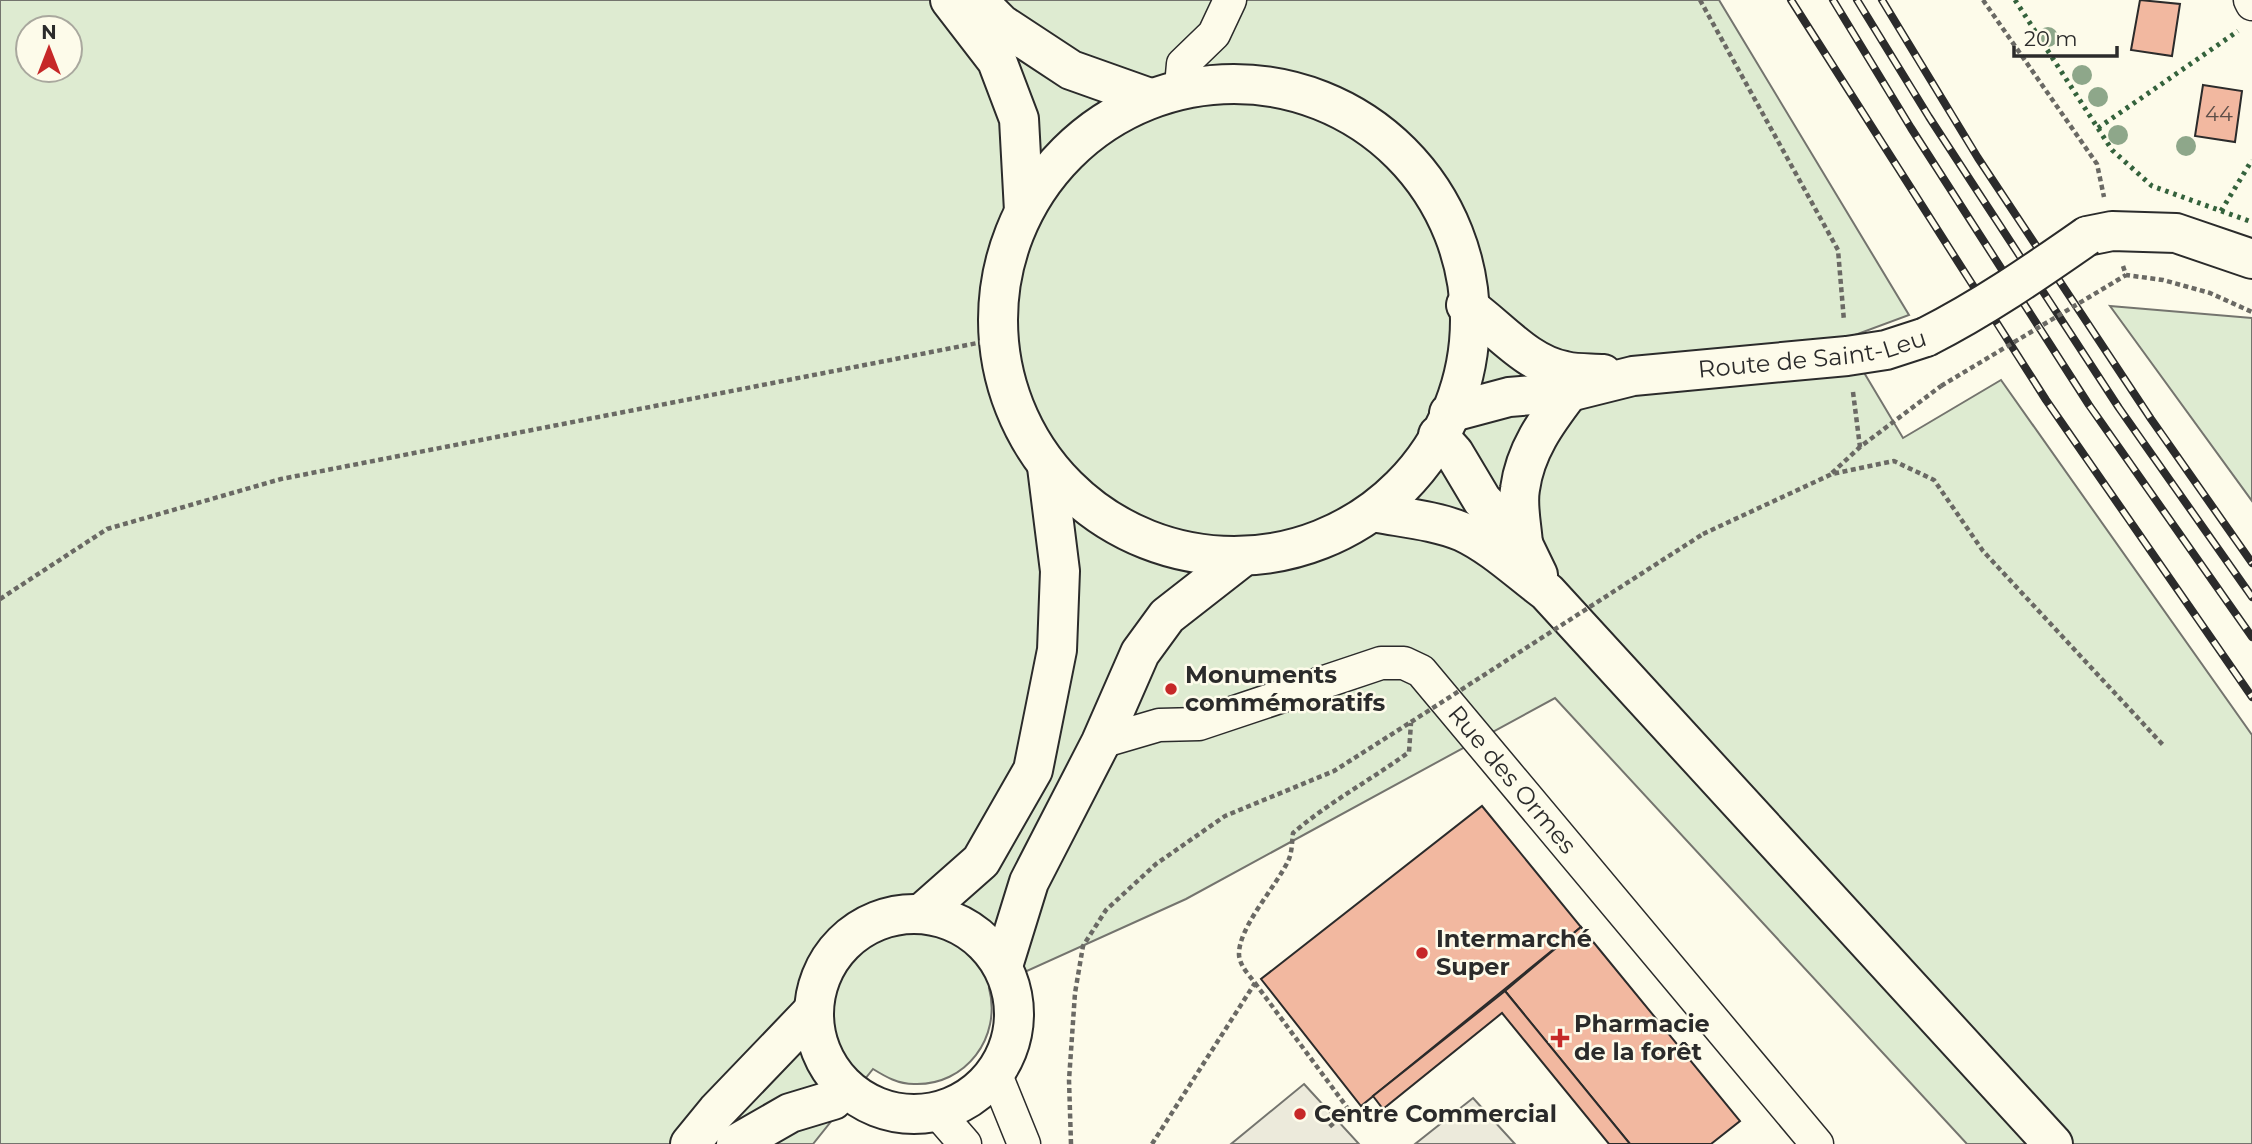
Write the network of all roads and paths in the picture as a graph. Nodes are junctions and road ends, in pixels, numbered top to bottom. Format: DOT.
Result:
graph roads {
  1 [pos="950,0"];
  2 [pos="977,0"];
  3 [pos="1230,0"];
  4 [pos="1700,0"];
  5 [pos="1983,0"];
  6 [pos="1164,92"];
  7 [pos="1024,211"];
  8 [pos="2099,234"];
  9 [pos="2252,259"];
  10 [pos="2126,275"];
  11 [pos="1466,306"];
  12 [pos="2252,313"];
  13 [pos="998,339"];
  14 [pos="1847,356"];
  15 [pos="1633,376"];
  16 [pos="1569,392"];
  17 [pos="1444,424"];
  18 [pos="1860,447"];
  19 [pos="1047,467"];
  20 [pos="1832,474"];
  21 [pos="1378,513"];
  22 [pos="1523,544"];
  23 [pos="1240,559"];
  24 [pos="1547,592"];
  25 [pos="0,599"];
  26 [pos="1411,722"];
  27 [pos="1101,742"];
  28 [pos="2163,745"];
  29 [pos="921,914"];
  30 [pos="1003,966"];
  31 [pos="1255,983"];
  32 [pos="811,1013"];
  33 [pos="996,1075"];
  34 [pos="841,1087"];
  35 [pos="939,1114"];
  36 [pos="1328,1128"];
  37 [pos="690,1144"];
  38 [pos="736,1144"];
  39 [pos="965,1144"];
  40 [pos="1024,1144"];
  41 [pos="1071,1144"];
  42 [pos="1152,1144"];
  43 [pos="1817,1144"];
  44 [pos="2053,1144"];
  1 -- 7 [label="main road"];
  2 -- 6 [label="main road"];
  3 -- 6 [label="street"];
  4 -- 14 [label="path"];
  5 -- 8 [label="path"];
  6 -- 7 [label="main road"];
  6 -- 11 [label="main road"];
  7 -- 13 [label="main road"];
  8 -- 9 [label="main road"];
  8 -- 10 [label="path"];
  8 -- 14 [label="main road, Route de Saint-Leu, bridge"];
  10 -- 12 [label="path"];
  10 -- 18 [label="path, bridge"];
  11 -- 15 [label="main road, Route de Saint-Leu"];
  11 -- 17 [label="main road"];
  13 -- 19 [label="main road"];
  13 -- 25 [label="path"];
  14 -- 15 [label="main road, Route de Saint-Leu"];
  14 -- 18 [label="path"];
  15 -- 16 [label="main road, Route de Saint-Leu"];
  16 -- 17 [label="main road, Route de Saint-Leu"];
  16 -- 22 [label="main road"];
  17 -- 21 [label="main road"];
  17 -- 22 [label="main road"];
  18 -- 20 [label="path"];
  19 -- 23 [label="main road"];
  19 -- 29 [label="main road"];
  20 -- 26 [label="path, bridge"];
  20 -- 28 [label="path"];
  21 -- 23 [label="main road"];
  21 -- 24 [label="main road"];
  22 -- 24 [label="main road"];
  23 -- 27 [label="main road"];
  24 -- 44 [label="main road"];
  26 -- 31 [label="path"];
  26 -- 41 [label="path"];
  27 -- 30 [label="main road"];
  27 -- 43 [label="street, Rue des Ormes"];
  29 -- 30 [label="main road"];
  29 -- 32 [label="main road"];
  30 -- 33 [label="main road"];
  31 -- 36 [label="path"];
  31 -- 42 [label="path"];
  32 -- 34 [label="main road"];
  32 -- 37 [label="main road"];
  33 -- 35 [label="main road"];
  33 -- 40 [label="street"];
  34 -- 35 [label="main road"];
  34 -- 38 [label="main road"];
  35 -- 39 [label="street"];
}
